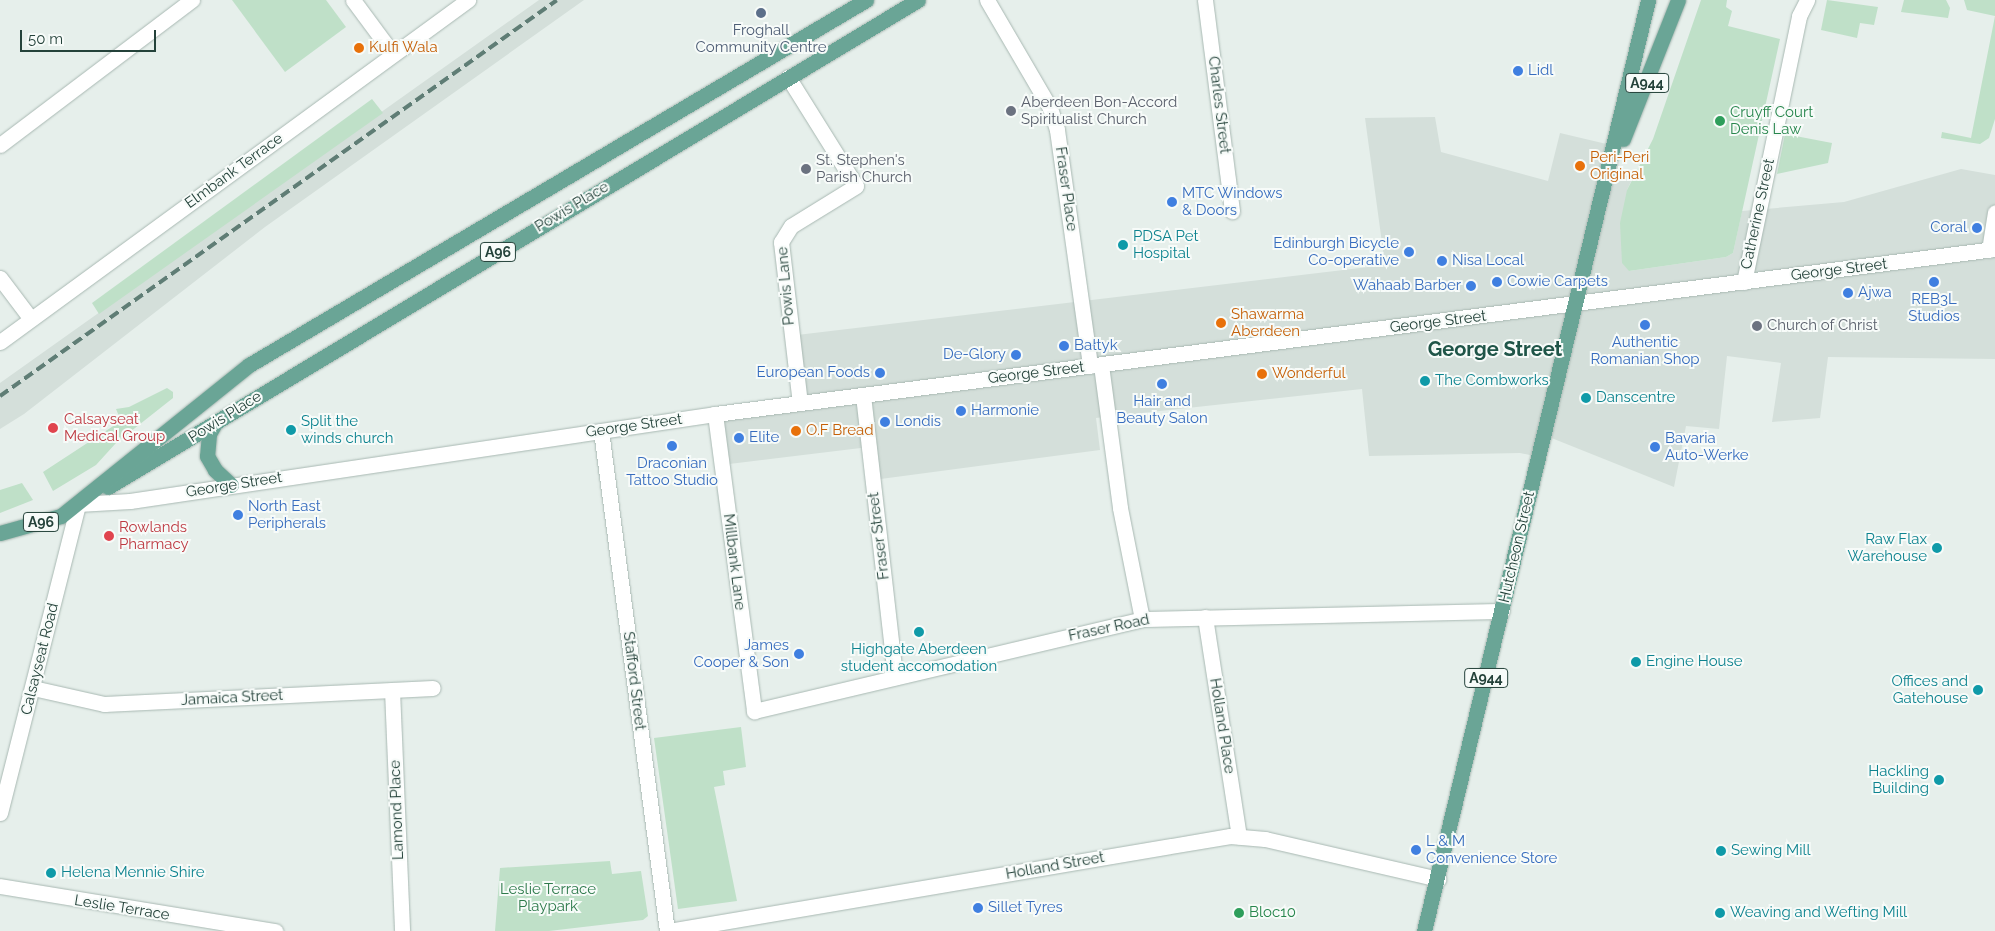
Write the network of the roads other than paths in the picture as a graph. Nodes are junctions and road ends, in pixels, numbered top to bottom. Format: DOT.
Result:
graph roads {
  1 [pos="192,0"];
  2 [pos="352,0"];
  3 [pos="468,0"];
  4 [pos="866,0"];
  5 [pos="918,0"];
  6 [pos="987,0"];
  7 [pos="1205,0"];
  8 [pos="1648,0"];
  9 [pos="1678,0"];
  10 [pos="1807,0"];
  11 [pos="393,54"];
  12 [pos="788,77"];
  13 [pos="0,145"];
  14 [pos="1611,163"];
  15 [pos="1232,211"];
  16 [pos="1995,212"];
  17 [pos="1992,250"];
  18 [pos="0,278"];
  19 [pos="1744,282"];
  20 [pos="1576,304"];
  21 [pos="31,319"];
  22 [pos="0,342"];
  23 [pos="1095,365"];
  24 [pos="863,395"];
  25 [pos="800,403"];
  26 [pos="715,414"];
  27 [pos="216,422"];
  28 [pos="601,430"];
  29 [pos="231,484"];
  30 [pos="78,504"];
  31 [pos="0,533"];
  32 [pos="1502,611"];
  33 [pos="1205,617"];
  34 [pos="1142,619"];
  35 [pos="895,677"];
  36 [pos="33,688"];
  37 [pos="433,688"];
  38 [pos="392,690"];
  39 [pos="754,711"];
  40 [pos="0,813"];
  41 [pos="1239,836"];
  42 [pos="1438,879"];
  43 [pos="0,886"];
  44 [pos="275,931"];
  45 [pos="402,931"];
  46 [pos="668,931"];
  47 [pos="1424,931"];
  1 -- 13 [label="street"];
  2 -- 11 [label="street"];
  3 -- 11 [label="street, Elmbank Terrace"];
  4 -- 30 [label="main road, Powis Place / A96"];
  5 -- 12 [label="main road, Powis Place / A96"];
  6 -- 23 [label="street, Fraser Place"];
  7 -- 15 [label="street, Charles Street"];
  8 -- 14 [label="main road, Hutcheon Street / A944"];
  9 -- 14 [label="main road, Hutcheon Street / A944"];
  10 -- 19 [label="street, Catherine Street"];
  11 -- 21 [label="street, Elmbank Terrace"];
  12 -- 25 [label="street, Powis Lane"];
  12 -- 27 [label="main road, Powis Place / A96"];
  14 -- 20 [label="main road, Hutcheon Street / A944"];
  16 -- 17 [label="street"];
  17 -- 19 [label="street, George Street"];
  18 -- 21 [label="street"];
  19 -- 20 [label="street, George Street"];
  20 -- 23 [label="street, George Street"];
  20 -- 32 [label="main road, Hutcheon Street / A944"];
  21 -- 22 [label="street, Elmbank Terrace"];
  23 -- 24 [label="street, George Street"];
  23 -- 34 [label="street, Fraser Place"];
  24 -- 25 [label="street, George Street"];
  24 -- 35 [label="street, Fraser Street"];
  25 -- 26 [label="street, George Street"];
  26 -- 28 [label="street, George Street"];
  26 -- 39 [label="street, Millbank Lane"];
  27 -- 29 [label="main road"];
  27 -- 30 [label="main road, Powis Place / A96"];
  28 -- 29 [label="street, George Street"];
  28 -- 46 [label="street, Stafford Street"];
  29 -- 30 [label="street, George Street"];
  30 -- 31 [label="main road, A96"];
  30 -- 36 [label="street, Calsayseat Road"];
  32 -- 33 [label="street, Fraser Road"];
  32 -- 42 [label="main road, Hutcheon Street / A944"];
  33 -- 34 [label="street, Fraser Road"];
  33 -- 41 [label="street, Holland Place"];
  34 -- 35 [label="street, Fraser Road"];
  35 -- 39 [label="street, Fraser Road"];
  36 -- 38 [label="street, Jamaica Street"];
  36 -- 40 [label="street, Calsayseat Road"];
  37 -- 38 [label="street, Jamaica Street"];
  38 -- 45 [label="street, Lamond Place"];
  41 -- 42 [label="street, Holland Street"];
  41 -- 46 [label="street, Holland Street"];
  42 -- 47 [label="main road, Hutcheon Street / A944"];
  43 -- 44 [label="street, Leslie Terrace"];
}
